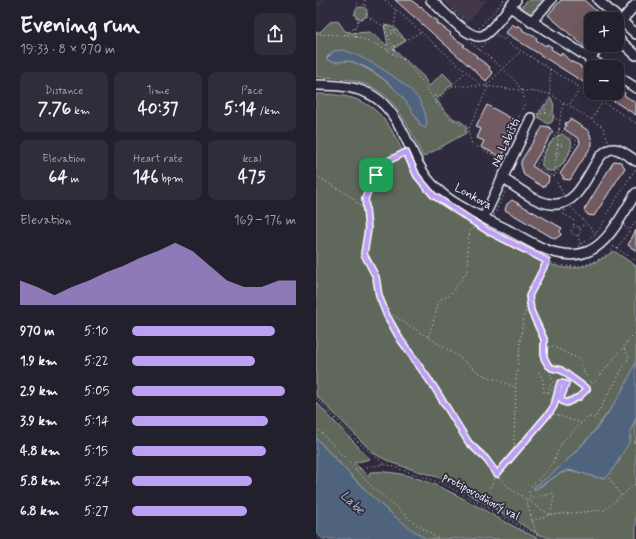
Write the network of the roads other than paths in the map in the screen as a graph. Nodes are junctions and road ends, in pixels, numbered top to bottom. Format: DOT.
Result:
graph roads {
  1 [pos="431,0"];
  2 [pos="550,0"];
  3 [pos="598,0"];
  4 [pos="507,1"];
  5 [pos="636,4"];
  6 [pos="608,12"];
  7 [pos="624,18"];
  8 [pos="531,22"];
  9 [pos="624,27"];
  10 [pos="636,34"];
  11 [pos="624,44"];
  12 [pos="595,52"];
  13 [pos="636,55"];
  14 [pos="589,58"];
  15 [pos="592,60"];
  16 [pos="624,79"];
  17 [pos="634,84"];
  18 [pos="316,85"];
  19 [pos="531,118"];
  20 [pos="636,161"];
  21 [pos="506,180"];
  22 [pos="636,193"];
  23 [pos="485,217"];
  1 -- 4 [label="street"];
  2 -- 8 [label="street"];
  3 -- 6 [label="street"];
  4 -- 8 [label="street"];
  5 -- 7 [label="street"];
  8 -- 14 [label="street"];
  9 -- 10 [label="street"];
  11 -- 13 [label="street"];
  12 -- 14 [label="street"];
  14 -- 15 [label="street"];
  16 -- 17 [label="street"];
  18 -- 23 [label="street, Lonkova"];
  19 -- 21 [label="street, Na Labišti"];
  20 -- 21 [label="street, Na Labišti"];
  21 -- 23 [label="street, Na Labišti"];
  22 -- 23 [label="street, Lonkova"];
}
